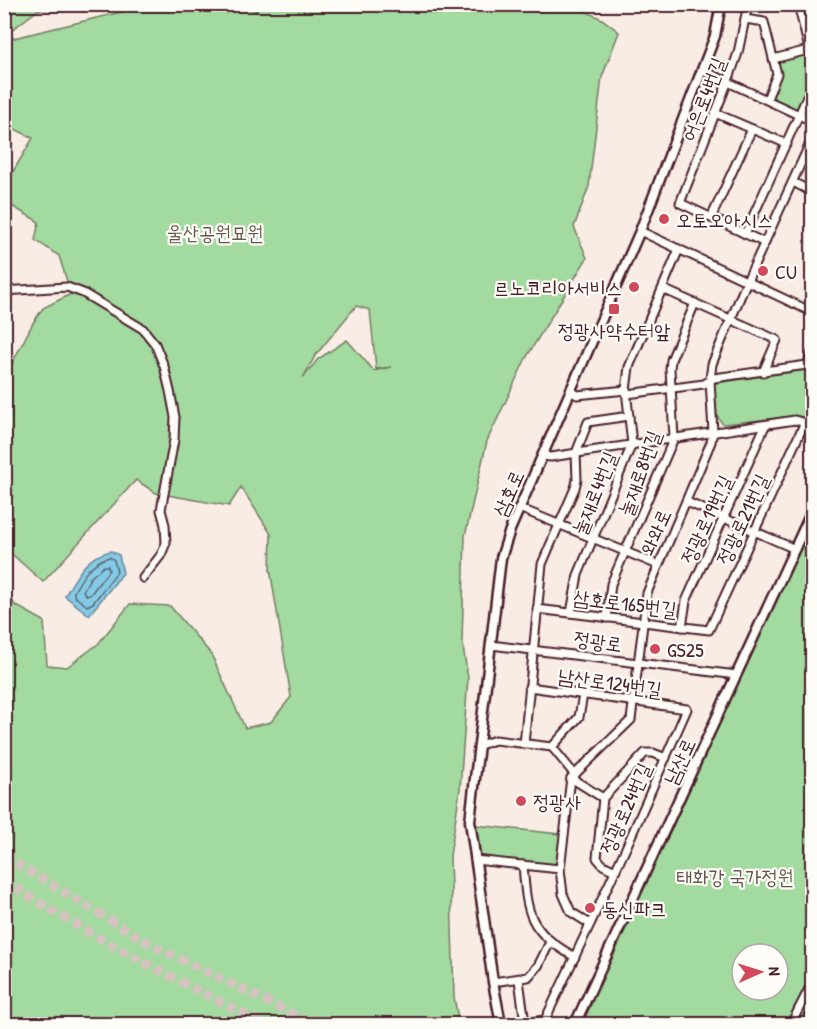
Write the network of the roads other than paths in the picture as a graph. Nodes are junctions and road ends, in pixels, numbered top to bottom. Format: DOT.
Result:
graph roads {
  1 [pos="721,4"];
  2 [pos="748,4"];
  3 [pos="798,4"];
  4 [pos="745,19"];
  5 [pos="811,49"];
  6 [pos="773,58"];
  7 [pos="813,61"];
  8 [pos="702,70"];
  9 [pos="729,81"];
  10 [pos="813,87"];
  11 [pos="766,99"];
  12 [pos="715,113"];
  13 [pos="800,115"];
  14 [pos="813,121"];
  15 [pos="752,129"];
  16 [pos="813,139"];
  17 [pos="787,144"];
  18 [pos="792,182"];
  19 [pos="813,192"];
  20 [pos="711,218"];
  21 [pos="640,231"];
  22 [pos="745,234"];
  23 [pos="765,243"];
  24 [pos="679,249"];
  25 [pos="747,281"];
  26 [pos="663,289"];
  27 [pos="4,291"];
  28 [pos="695,303"];
  29 [pos="813,312"];
  30 [pos="731,319"];
  31 [pos="813,353"];
  32 [pos="763,372"];
  33 [pos="710,380"];
  34 [pos="670,388"];
  35 [pos="570,391"];
  36 [pos="626,392"];
  37 [pos="629,416"];
  38 [pos="805,422"];
  39 [pos="813,425"];
  40 [pos="765,426"];
  41 [pos="713,432"];
  42 [pos="674,438"];
  43 [pos="632,444"];
  44 [pos="576,453"];
  45 [pos="542,456"];
  46 [pos="687,502"];
  47 [pos="519,508"];
  48 [pos="813,511"];
  49 [pos="724,518"];
  50 [pos="560,525"];
  51 [pos="754,531"];
  52 [pos="594,539"];
  53 [pos="795,549"];
  54 [pos="626,552"];
  55 [pos="658,566"];
  56 [pos="143,578"];
  57 [pos="537,609"];
  58 [pos="571,613"];
  59 [pos="606,618"];
  60 [pos="643,622"];
  61 [pos="682,627"];
  62 [pos="709,630"];
  63 [pos="491,645"];
  64 [pos="533,649"];
  65 [pos="639,663"];
  66 [pos="737,675"];
  67 [pos="529,687"];
  68 [pos="583,695"];
  69 [pos="634,702"];
  70 [pos="687,709"];
  71 [pos="524,744"];
  72 [pos="480,745"];
  73 [pos="552,747"];
  74 [pos="666,758"];
  75 [pos="573,776"];
  76 [pos="603,798"];
  77 [pos="475,860"];
  78 [pos="523,865"];
  79 [pos="560,869"];
  80 [pos="615,871"];
  81 [pos="591,924"];
  82 [pos="550,942"];
  83 [pos="575,957"];
  84 [pos="519,980"];
  85 [pos="492,982"];
  86 [pos="813,983"];
  87 [pos="501,1024"];
  88 [pos="575,1024"];
  89 [pos="792,1024"];
  1 -- 8 [label="main road, 삼호로"];
  2 -- 4 [label="street, 어은로4번길"];
  3 -- 5 [label="street"];
  4 -- 6 [label="street"];
  4 -- 9 [label="street, 어은로4번길"];
  5 -- 6 [label="street"];
  5 -- 7 [label="street"];
  6 -- 11 [label="street"];
  8 -- 9 [label="street"];
  8 -- 21 [label="main road, 삼호로"];
  9 -- 11 [label="street"];
  9 -- 12 [label="street, 어은로4번길"];
  10 -- 13 [label="street"];
  11 -- 13 [label="street"];
  12 -- 15 [label="street"];
  12 -- 20 [label="street, 어은로4번길"];
  13 -- 14 [label="street"];
  13 -- 17 [label="street"];
  15 -- 17 [label="street"];
  15 -- 20 [label="street"];
  16 -- 18 [label="street, 와와로"];
  17 -- 22 [label="street"];
  18 -- 19 [label="street"];
  18 -- 23 [label="street, 와와로"];
  20 -- 22 [label="street"];
  21 -- 24 [label="street"];
  21 -- 35 [label="main road, 삼호로"];
  22 -- 23 [label="street"];
  23 -- 25 [label="street, 와와로"];
  24 -- 25 [label="street"];
  24 -- 26 [label="street, 눌재로4번길"];
  25 -- 29 [label="street"];
  25 -- 30 [label="street, 와와로"];
  26 -- 28 [label="street"];
  26 -- 36 [label="street, 눌재로4번길"];
  27 -- 56 [label="street"];
  28 -- 30 [label="street"];
  28 -- 34 [label="street, 눌재로8번길"];
  30 -- 32 [label="street"];
  30 -- 33 [label="street, 와와로"];
  31 -- 32 [label="street"];
  32 -- 33 [label="street"];
  33 -- 34 [label="street"];
  33 -- 41 [label="street, 와와로"];
  34 -- 36 [label="street"];
  34 -- 42 [label="street, 눌재로8번길"];
  35 -- 36 [label="street"];
  35 -- 45 [label="main road, 삼호로"];
  36 -- 37 [label="street, 눌재로4번길"];
  37 -- 43 [label="street, 눌재로4번길"];
  37 -- 44 [label="street"];
  38 -- 39 [label="street"];
  38 -- 40 [label="street"];
  38 -- 51 [label="street, 정광로21번길"];
  40 -- 41 [label="street"];
  40 -- 49 [label="street, 정광로19번길"];
  41 -- 42 [label="street"];
  41 -- 46 [label="street, 와와로"];
  42 -- 43 [label="street"];
  42 -- 54 [label="street, 눌재로8번길"];
  43 -- 44 [label="street"];
  43 -- 52 [label="street, 눌재로4번길"];
  44 -- 45 [label="street"];
  44 -- 50 [label="street"];
  45 -- 47 [label="main road, 삼호로"];
  46 -- 49 [label="street"];
  46 -- 55 [label="street, 와와로"];
  47 -- 50 [label="street"];
  47 -- 63 [label="main road, 삼호로"];
  48 -- 53 [label="main road, 남산로"];
  49 -- 51 [label="street"];
  49 -- 61 [label="street, 정광로19번길"];
  50 -- 52 [label="street"];
  50 -- 57 [label="street"];
  51 -- 53 [label="street"];
  51 -- 62 [label="street, 정광로21번길"];
  52 -- 54 [label="street"];
  52 -- 58 [label="street, 눌재로4번길"];
  53 -- 66 [label="main road, 남산로"];
  54 -- 55 [label="street"];
  54 -- 59 [label="street, 눌재로8번길"];
  55 -- 60 [label="street, 와와로"];
  57 -- 58 [label="street, 삼호로165번길"];
  57 -- 64 [label="street"];
  58 -- 59 [label="street, 삼호로165번길"];
  59 -- 60 [label="street, 삼호로165번길"];
  60 -- 61 [label="street, 삼호로165번길"];
  60 -- 65 [label="street, 와와로"];
  61 -- 62 [label="street, 삼호로165번길"];
  63 -- 64 [label="street, 정광로"];
  63 -- 72 [label="main road, 삼호로"];
  64 -- 65 [label="street, 정광로"];
  64 -- 67 [label="street"];
  65 -- 66 [label="street, 정광로"];
  65 -- 69 [label="street, 와와로"];
  66 -- 88 [label="main road, 남산로"];
  67 -- 68 [label="street, 남산로124번길"];
  67 -- 71 [label="street"];
  68 -- 69 [label="street, 남산로124번길"];
  68 -- 73 [label="street"];
  69 -- 70 [label="street, 남산로124번길"];
  69 -- 75 [label="street, 와와로"];
  70 -- 74 [label="street, 정광로24번길"];
  71 -- 72 [label="street"];
  71 -- 73 [label="street"];
  72 -- 77 [label="main road, 삼호로"];
  73 -- 75 [label="street"];
  74 -- 76 [label="street, 정광로24번길"];
  74 -- 80 [label="street, 정광로24번길"];
  75 -- 76 [label="street"];
  75 -- 79 [label="street"];
  76 -- 80 [label="street, 정광로24번길"];
  77 -- 78 [label="street"];
  77 -- 85 [label="main road, 삼호로"];
  78 -- 79 [label="street"];
  78 -- 82 [label="street"];
  79 -- 81 [label="street"];
  80 -- 81 [label="street, 정광로24번길"];
  81 -- 83 [label="street, 정광로24번길"];
  82 -- 83 [label="street"];
  82 -- 84 [label="street"];
  83 -- 84 [label="street, 정광로24번길"];
  84 -- 85 [label="street"];
  85 -- 87 [label="main road, 삼호로"];
  86 -- 89 [label="street"];
}
